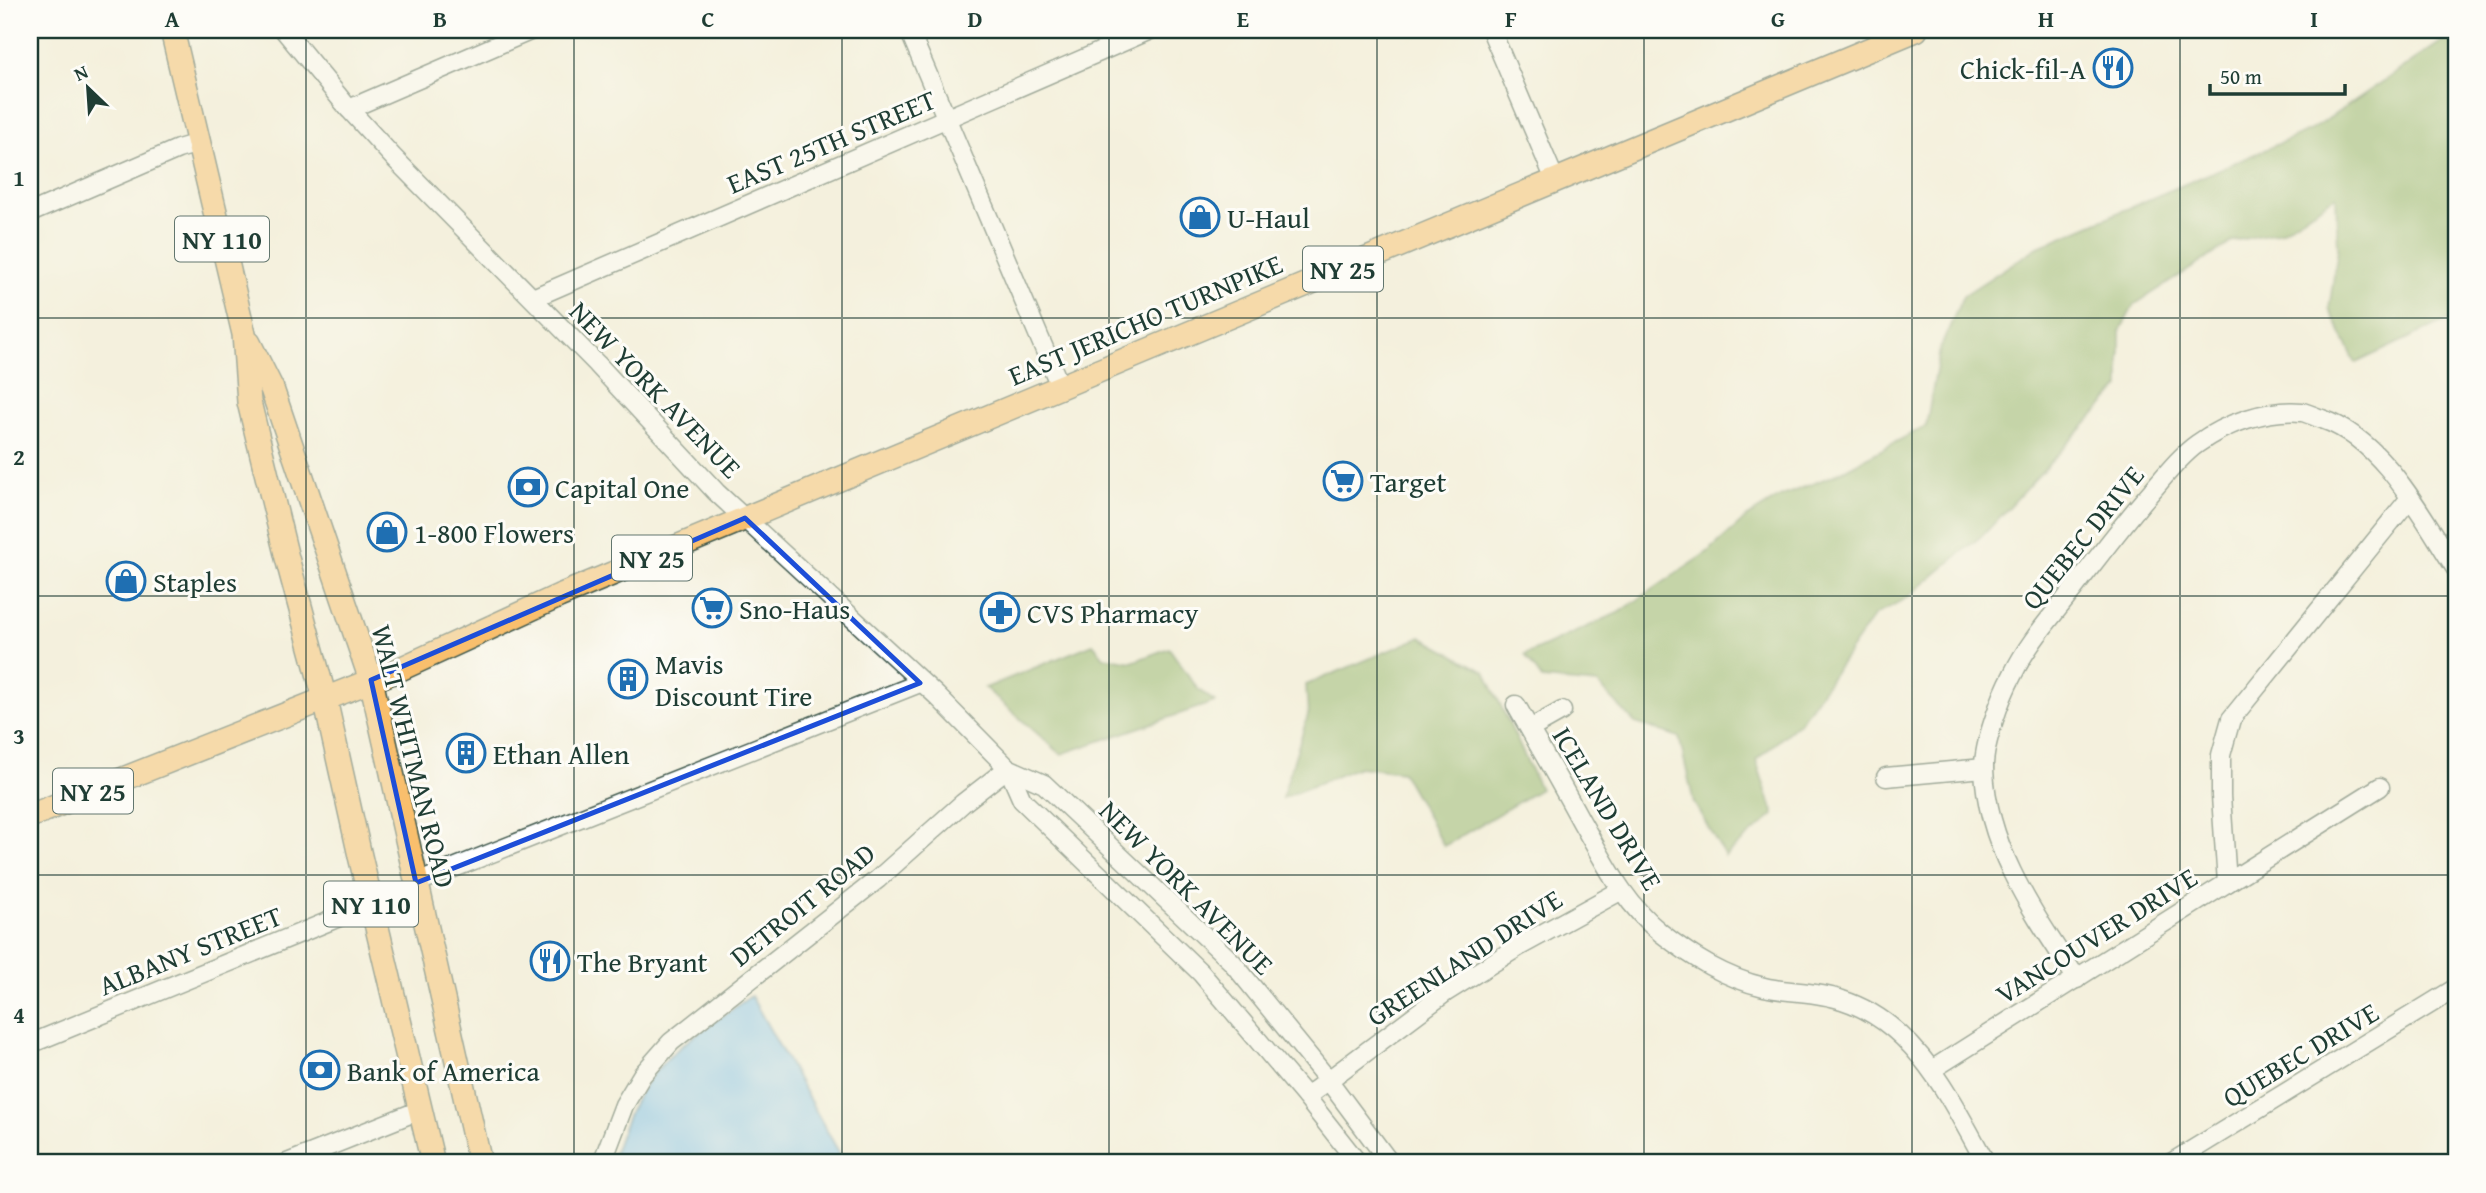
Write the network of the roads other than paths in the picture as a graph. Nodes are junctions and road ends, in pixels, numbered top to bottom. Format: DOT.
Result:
graph roads {
  1 [pos="172,30"];
  2 [pos="284,30"];
  3 [pos="532,30"];
  4 [pos="909,30"];
  5 [pos="1150,30"];
  6 [pos="1491,30"];
  7 [pos="1916,30"];
  8 [pos="349,110"];
  9 [pos="947,119"];
  10 [pos="199,143"];
  11 [pos="1555,180"];
  12 [pos="30,213"];
  13 [pos="533,298"];
  14 [pos="244,334"];
  15 [pos="1060,386"];
  16 [pos="2410,498"];
  17 [pos="745,519"];
  18 [pos="2456,569"];
  19 [pos="371,680"];
  20 [pos="920,683"];
  21 [pos="325,699"];
  22 [pos="1516,705"];
  23 [pos="1562,711"];
  24 [pos="1530,729"];
  25 [pos="1008,768"];
  26 [pos="1984,768"];
  27 [pos="1886,777"];
  28 [pos="2380,787"];
  29 [pos="30,816"];
  30 [pos="416,883"];
  31 [pos="2227,883"];
  32 [pos="1620,891"];
  33 [pos="371,904"];
  34 [pos="2077,979"];
  35 [pos="2456,988"];
  36 [pos="30,1044"];
  37 [pos="1933,1069"];
  38 [pos="1329,1081"];
  39 [pos="1306,1097"];
  40 [pos="420,1110"];
  41 [pos="287,1163"];
  42 [pos="433,1163"];
  43 [pos="480,1163"];
  44 [pos="602,1163"];
  45 [pos="1358,1163"];
  46 [pos="1390,1163"];
  47 [pos="1986,1163"];
  48 [pos="2171,1163"];
  1 -- 10 [label="main road, WALT WHITMAN ROAD / NY 110"];
  2 -- 8 [label="street, NEW YORK AVENUE"];
  3 -- 8 [label="street"];
  4 -- 9 [label="street"];
  5 -- 9 [label="street, EAST 25TH STREET"];
  6 -- 11 [label="street"];
  7 -- 11 [label="main road, EAST JERICHO TURNPIKE / NY 25"];
  8 -- 13 [label="street, NEW YORK AVENUE"];
  9 -- 13 [label="street, EAST 25TH STREET"];
  9 -- 15 [label="street"];
  10 -- 12 [label="street"];
  10 -- 14 [label="main road, WALT WHITMAN ROAD / NY 110"];
  11 -- 15 [label="main road, EAST JERICHO TURNPIKE / NY 25"];
  13 -- 17 [label="street, NEW YORK AVENUE"];
  14 -- 19 [label="main road, WALT WHITMAN ROAD / NY 110"];
  14 -- 21 [label="main road, WALT WHITMAN ROAD / NY 110"];
  15 -- 17 [label="main road, EAST JERICHO TURNPIKE / NY 25"];
  16 -- 18 [label="street, QUEBEC DRIVE"];
  16 -- 26 [label="street, QUEBEC DRIVE"];
  16 -- 31 [label="street, VANCOUVER DRIVE"];
  17 -- 19 [label="main road, NY 25"];
  17 -- 20 [label="street, NEW YORK AVENUE"];
  19 -- 21 [label="main road, NY 25"];
  19 -- 30 [label="main road, WALT WHITMAN ROAD / NY 110"];
  20 -- 25 [label="street, NEW YORK AVENUE"];
  20 -- 30 [label="street"];
  21 -- 29 [label="main road, NY 25"];
  21 -- 33 [label="main road, WALT WHITMAN ROAD / NY 110"];
  22 -- 24 [label="street, ICELAND DRIVE"];
  23 -- 24 [label="street"];
  24 -- 32 [label="street, ICELAND DRIVE"];
  25 -- 38 [label="street, NEW YORK AVENUE"];
  25 -- 39 [label="street, NEW YORK AVENUE"];
  25 -- 44 [label="street, DETROIT ROAD"];
  26 -- 27 [label="street"];
  26 -- 34 [label="street, QUEBEC DRIVE"];
  28 -- 31 [label="street"];
  30 -- 43 [label="main road, WALT WHITMAN ROAD / NY 110"];
  31 -- 34 [label="street, VANCOUVER DRIVE"];
  32 -- 37 [label="street, ICELAND DRIVE"];
  32 -- 38 [label="street, GREENLAND DRIVE"];
  33 -- 36 [label="street, ALBANY STREET"];
  33 -- 40 [label="main road, WALT WHITMAN ROAD / NY 110"];
  34 -- 37 [label="street, VANCOUVER DRIVE"];
  35 -- 48 [label="street, QUEBEC DRIVE"];
  37 -- 47 [label="street, ICELAND DRIVE"];
  38 -- 39 [label="street, GREENLAND DRIVE"];
  38 -- 46 [label="street, NEW YORK AVENUE"];
  39 -- 45 [label="street, NEW YORK AVENUE"];
  40 -- 41 [label="street"];
  40 -- 42 [label="main road, WALT WHITMAN ROAD / NY 110"];
}
